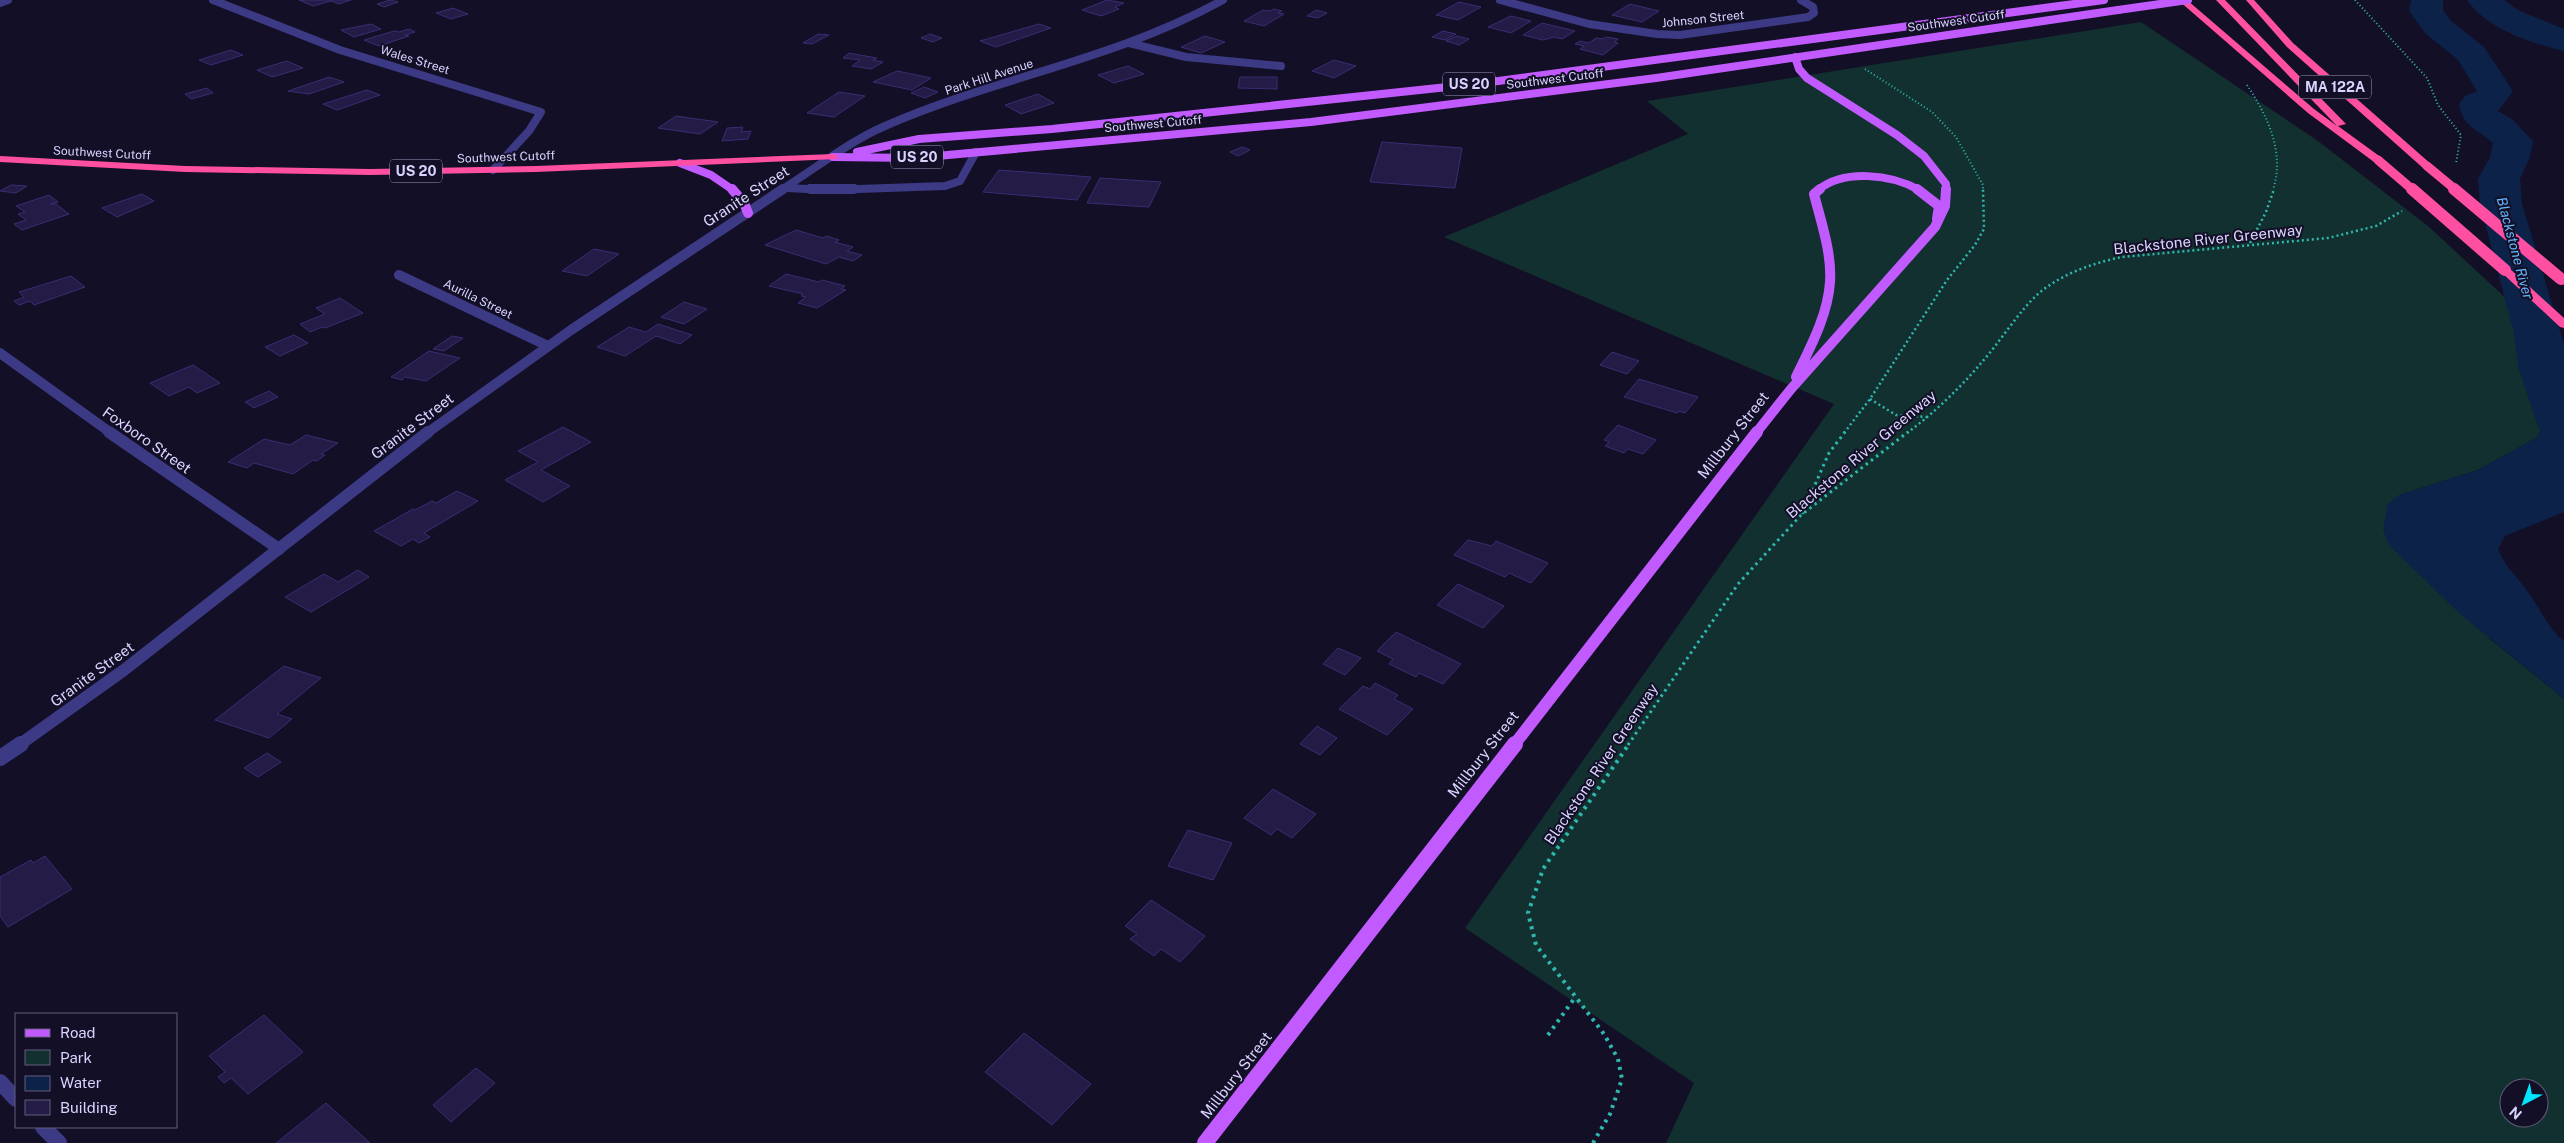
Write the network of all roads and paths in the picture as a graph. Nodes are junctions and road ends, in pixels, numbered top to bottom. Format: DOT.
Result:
graph roads {
  1 [pos="8,0"];
  2 [pos="213,0"];
  3 [pos="1223,0"];
  4 [pos="1500,0"];
  5 [pos="1802,0"];
  6 [pos="2104,0"];
  7 [pos="2182,0"];
  8 [pos="2188,0"];
  9 [pos="2220,0"];
  10 [pos="2250,0"];
  11 [pos="2355,0"];
  12 [pos="0,2"];
  13 [pos="1129,43"];
  14 [pos="1795,57"];
  15 [pos="1281,66"];
  16 [pos="2241,79"];
  17 [pos="1362,106"];
  18 [pos="858,138"];
  19 [pos="976,152"];
  20 [pos="833,157"];
  21 [pos="0,159"];
  22 [pos="2378,160"];
  23 [pos="680,163"];
  24 [pos="2454,167"];
  25 [pos="493,170"];
  26 [pos="786,188"];
  27 [pos="2406,208"];
  28 [pos="748,213"];
  29 [pos="1934,227"];
  30 [pos="2250,243"];
  31 [pos="399,275"];
  32 [pos="2563,280"];
  33 [pos="2564,324"];
  34 [pos="548,346"];
  35 [pos="0,353"];
  36 [pos="1791,389"];
  37 [pos="1870,399"];
  38 [pos="1928,417"];
  39 [pos="278,549"];
  40 [pos="0,758"];
  41 [pos="1576,996"];
  42 [pos="1548,1035"];
  43 [pos="0,1082"];
  44 [pos="15,1098"];
  45 [pos="44,1128"];
  46 [pos="59,1143"];
  47 [pos="1205,1143"];
  48 [pos="1593,1143"];
  1 -- 12 [label="street"];
  2 -- 25 [label="street, Wales Street"];
  3 -- 13 [label="street, Park Hill Avenue"];
  4 -- 5 [label="street, Johnson Street"];
  6 -- 17 [label="main road, Southwest Cutoff / US 20"];
  7 -- 22 [label="highway"];
  8 -- 14 [label="main road, Southwest Cutoff / US 20, bridge"];
  9 -- 22 [label="highway, MA 122A"];
  10 -- 32 [label="highway, MA 122A, bridge"];
  11 -- 24 [label="path"];
  13 -- 15 [label="street"];
  13 -- 18 [label="street, Park Hill Avenue"];
  14 -- 17 [label="main road, Southwest Cutoff / US 20"];
  14 -- 29 [label="main road, Millbury Street"];
  16 -- 30 [label="path"];
  17 -- 19 [label="main road, Southwest Cutoff / US 20"];
  17 -- 20 [label="main road, Southwest Cutoff / US 20"];
  18 -- 20 [label="street, Granite Street"];
  19 -- 20 [label="main road, Southwest Cutoff / US 20"];
  19 -- 26 [label="street"];
  20 -- 23 [label="highway, Southwest Cutoff / US 20"];
  20 -- 26 [label="street, Granite Street"];
  21 -- 25 [label="highway, Southwest Cutoff / US 20"];
  22 -- 33 [label="highway, MA 122A, bridge"];
  23 -- 25 [label="highway, Southwest Cutoff / US 20"];
  23 -- 28 [label="main road"];
  26 -- 28 [label="street, Granite Street"];
  27 -- 30 [label="path, Blackstone River Greenway"];
  28 -- 34 [label="street, Granite Street"];
  29 -- 36 [label="main road, Millbury Street"];
  29 -- 36 [label="main road, Millbury Street"];
  30 -- 38 [label="path, Blackstone River Greenway"];
  31 -- 34 [label="street, Aurilla Street"];
  34 -- 39 [label="street, Granite Street"];
  35 -- 39 [label="street, Foxboro Street"];
  36 -- 47 [label="main road, Millbury Street"];
  37 -- 38 [label="path"];
  38 -- 41 [label="path, Blackstone River Greenway"];
  39 -- 40 [label="street, Granite Street"];
  41 -- 42 [label="path"];
  41 -- 48 [label="path, Blackstone River Greenway"];
  43 -- 44 [label="street"];
  45 -- 46 [label="street"];
}
